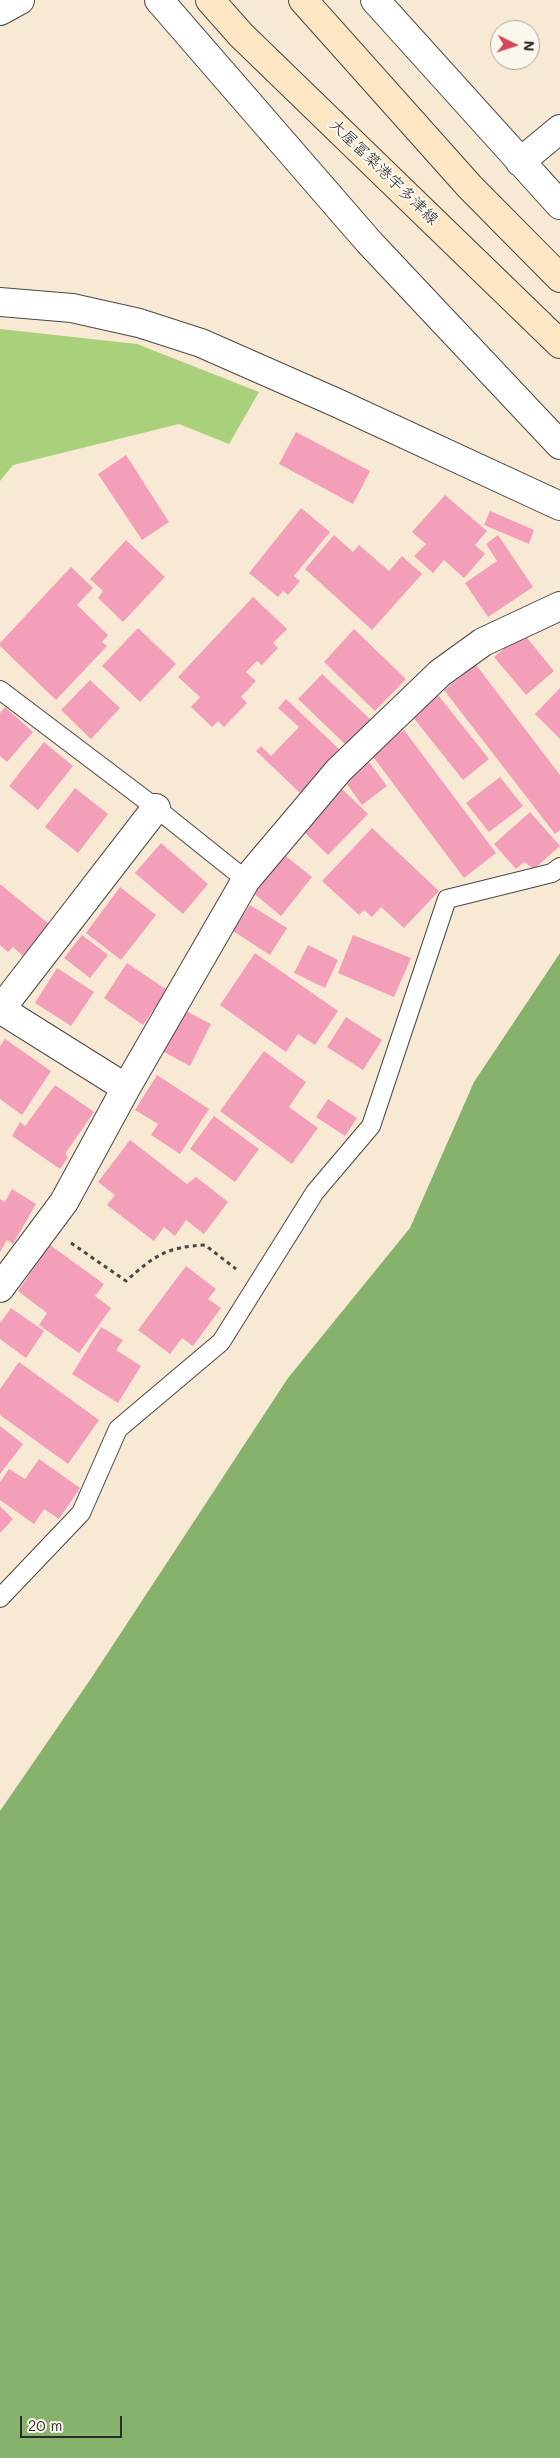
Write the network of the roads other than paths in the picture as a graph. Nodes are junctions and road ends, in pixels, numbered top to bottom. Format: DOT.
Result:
graph roads {
  1 [pos="20,0"];
  2 [pos="159,0"];
  3 [pos="210,0"];
  4 [pos="303,0"];
  5 [pos="375,0"];
  6 [pos="0,11"];
  7 [pos="560,129"];
  8 [pos="520,162"];
  9 [pos="560,205"];
  10 [pos="560,278"];
  11 [pos="0,302"];
  12 [pos="560,344"];
  13 [pos="560,445"];
  14 [pos="560,506"];
  15 [pos="560,606"];
  16 [pos="0,690"];
  17 [pos="156,808"];
  18 [pos="560,867"];
  19 [pos="246,880"];
  20 [pos="0,1009"];
  21 [pos="126,1088"];
  22 [pos="0,1288"];
  23 [pos="0,1598"];
  1 -- 6 [label="street"];
  2 -- 13 [label="street"];
  3 -- 12 [label="main road, 大屋冨築港宇多津線"];
  4 -- 10 [label="main road"];
  5 -- 8 [label="street"];
  7 -- 8 [label="street"];
  8 -- 9 [label="street"];
  11 -- 14 [label="street"];
  15 -- 19 [label="street"];
  16 -- 17 [label="lane"];
  17 -- 19 [label="lane"];
  17 -- 20 [label="street"];
  18 -- 23 [label="lane"];
  19 -- 21 [label="street"];
  20 -- 21 [label="street"];
  21 -- 22 [label="street"];
}
